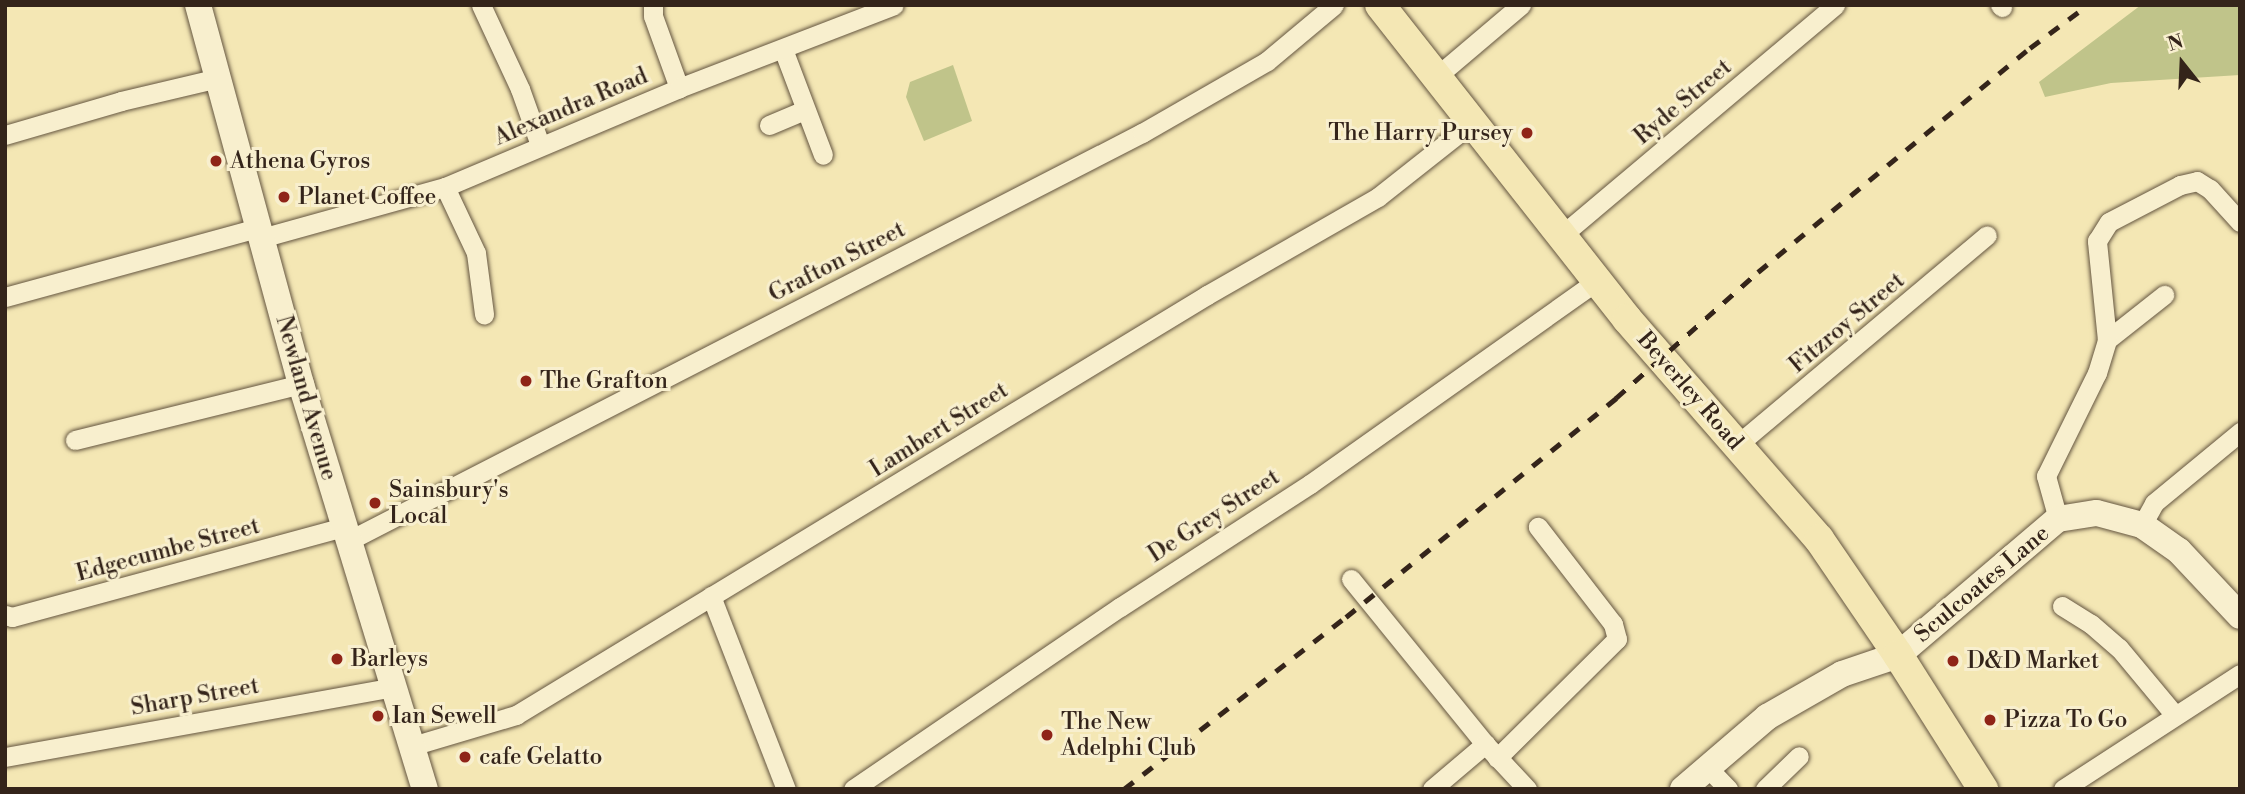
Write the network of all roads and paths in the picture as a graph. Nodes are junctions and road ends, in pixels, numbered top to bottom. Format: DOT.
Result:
graph roads {
  1 [pos="198,5"];
  2 [pos="481,5"];
  3 [pos="653,5"];
  4 [pos="894,5"];
  5 [pos="1334,5"];
  6 [pos="1380,5"];
  7 [pos="1521,5"];
  8 [pos="1835,5"];
  9 [pos="783,49"];
  10 [pos="1437,76"];
  11 [pos="218,78"];
  12 [pos="679,88"];
  13 [pos="804,110"];
  14 [pos="1473,122"];
  15 [pos="769,125"];
  16 [pos="5,135"];
  17 [pos="540,145"];
  18 [pos="822,155"];
  19 [pos="444,187"];
  20 [pos="2240,222"];
  21 [pos="260,233"];
  22 [pos="1562,235"];
  23 [pos="1987,235"];
  24 [pos="1598,280"];
  25 [pos="2164,295"];
  26 [pos="5,297"];
  27 [pos="484,314"];
  28 [pos="2107,340"];
  29 [pos="301,384"];
  30 [pos="2240,432"];
  31 [pos="75,440"];
  32 [pos="1737,445"];
  33 [pos="2058,519"];
  34 [pos="2142,525"];
  35 [pos="1538,527"];
  36 [pos="346,534"];
  37 [pos="1351,579"];
  38 [pos="711,596"];
  39 [pos="2062,606"];
  40 [pos="5,615"];
  41 [pos="2240,616"];
  42 [pos="1898,655"];
  43 [pos="2240,674"];
  44 [pos="394,687"];
  45 [pos="2174,714"];
  46 [pos="412,746"];
  47 [pos="1491,751"];
  48 [pos="1799,756"];
  49 [pos="5,757"];
  50 [pos="1706,766"];
  51 [pos="425,789"];
  52 [pos="786,789"];
  53 [pos="853,789"];
  54 [pos="1432,789"];
  55 [pos="1527,789"];
  56 [pos="1684,789"];
  57 [pos="1728,789"];
  58 [pos="1765,789"];
  59 [pos="1983,789"];
  60 [pos="2063,789"];
  1 -- 11 [label="street, Newland Avenue"];
  2 -- 17 [label="street"];
  3 -- 12 [label="street"];
  4 -- 9 [label="street, Alexandra Road"];
  5 -- 36 [label="street, Grafton Street"];
  6 -- 10 [label="main road, Beverley Road"];
  7 -- 10 [label="street"];
  8 -- 22 [label="street, Ryde Street"];
  9 -- 12 [label="street, Alexandra Road"];
  9 -- 13 [label="street"];
  10 -- 14 [label="main road, Beverley Road"];
  11 -- 16 [label="street"];
  11 -- 21 [label="street, Newland Avenue"];
  12 -- 17 [label="street, Alexandra Road"];
  13 -- 15 [label="street"];
  13 -- 18 [label="street"];
  14 -- 22 [label="main road, Beverley Road"];
  14 -- 38 [label="street, Lambert Street"];
  17 -- 19 [label="street, Alexandra Road"];
  19 -- 21 [label="street, Alexandra Road"];
  19 -- 27 [label="street"];
  20 -- 28 [label="street"];
  21 -- 26 [label="street, Alexandra Road"];
  21 -- 29 [label="street, Newland Avenue"];
  22 -- 24 [label="main road, Beverley Road"];
  23 -- 32 [label="street, Fitzroy Street"];
  24 -- 32 [label="main road, Beverley Road"];
  24 -- 53 [label="street, De Grey Street"];
  25 -- 28 [label="street"];
  28 -- 33 [label="street"];
  29 -- 31 [label="street"];
  29 -- 36 [label="street, Newland Avenue"];
  30 -- 34 [label="street"];
  32 -- 42 [label="main road, Beverley Road"];
  33 -- 34 [label="street, Sculcoates Lane"];
  33 -- 42 [label="street, Sculcoates Lane"];
  34 -- 41 [label="street, Sculcoates Lane"];
  35 -- 47 [label="street"];
  36 -- 40 [label="street, Edgecumbe Street"];
  36 -- 44 [label="street, Newland Avenue"];
  37 -- 47 [label="street"];
  38 -- 46 [label="street, Lambert Street"];
  38 -- 52 [label="street"];
  39 -- 45 [label="street"];
  42 -- 50 [label="street"];
  42 -- 59 [label="main road, Beverley Road"];
  43 -- 45 [label="street"];
  44 -- 46 [label="street, Newland Avenue"];
  44 -- 49 [label="street, Sharp Street"];
  45 -- 60 [label="street"];
  46 -- 51 [label="street, Newland Avenue"];
  47 -- 54 [label="street"];
  47 -- 55 [label="street"];
  48 -- 58 [label="street"];
  50 -- 56 [label="street"];
  50 -- 57 [label="street"];
}
